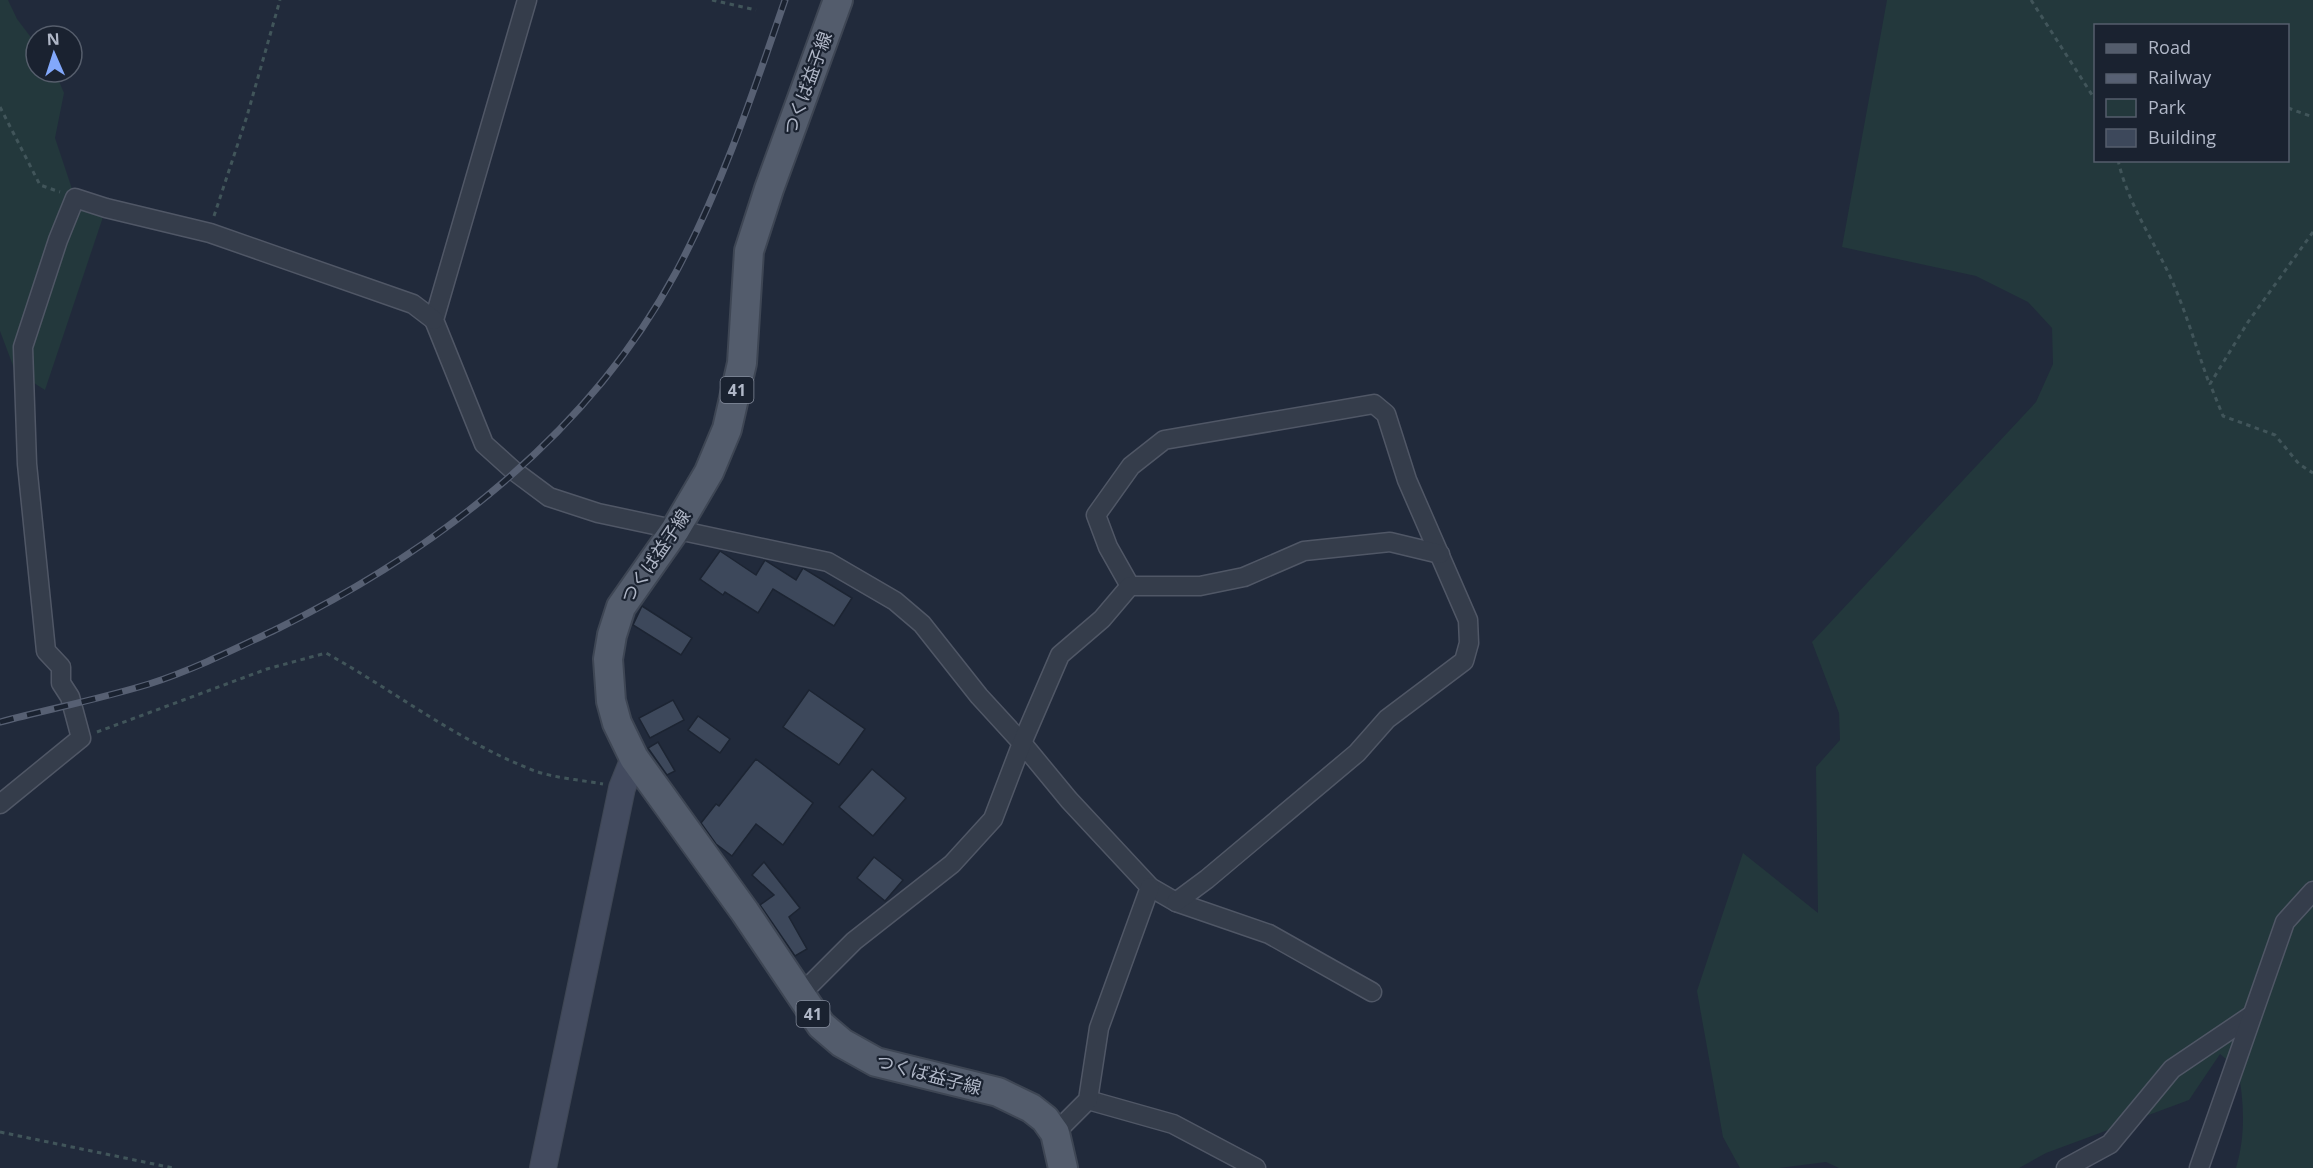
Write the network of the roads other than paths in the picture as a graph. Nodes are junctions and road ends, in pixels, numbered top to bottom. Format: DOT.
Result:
graph roads {
  1 [pos="527,0"];
  2 [pos="838,0"];
  3 [pos="434,320"];
  4 [pos="675,530"];
  5 [pos="1440,554"];
  6 [pos="1130,586"];
  7 [pos="1022,743"];
  8 [pos="634,758"];
  9 [pos="0,804"];
  10 [pos="1150,887"];
  11 [pos="2313,891"];
  12 [pos="1176,902"];
  13 [pos="1372,992"];
  14 [pos="800,995"];
  15 [pos="2252,1015"];
  16 [pos="1088,1100"];
  17 [pos="1055,1133"];
  18 [pos="543,1168"];
  19 [pos="1063,1168"];
  20 [pos="1257,1168"];
  21 [pos="2066,1168"];
  22 [pos="2199,1168"];
  1 -- 3 [label="street"];
  2 -- 4 [label="main road, つくば益子線 / 41"];
  3 -- 4 [label="street"];
  3 -- 9 [label="street"];
  4 -- 7 [label="street"];
  4 -- 8 [label="main road, つくば益子線 / 41"];
  5 -- 6 [label="street"];
  5 -- 6 [label="street"];
  5 -- 12 [label="street"];
  6 -- 7 [label="street"];
  7 -- 10 [label="street"];
  7 -- 14 [label="street"];
  8 -- 14 [label="main road, つくば益子線 / 41"];
  8 -- 18 [label="street"];
  10 -- 12 [label="street"];
  10 -- 16 [label="street"];
  11 -- 15 [label="street"];
  12 -- 13 [label="street"];
  14 -- 17 [label="main road, つくば益子線 / 41"];
  15 -- 21 [label="street"];
  15 -- 22 [label="street"];
  16 -- 17 [label="street"];
  16 -- 20 [label="street"];
  17 -- 19 [label="main road, つくば益子線 / 41"];
}
